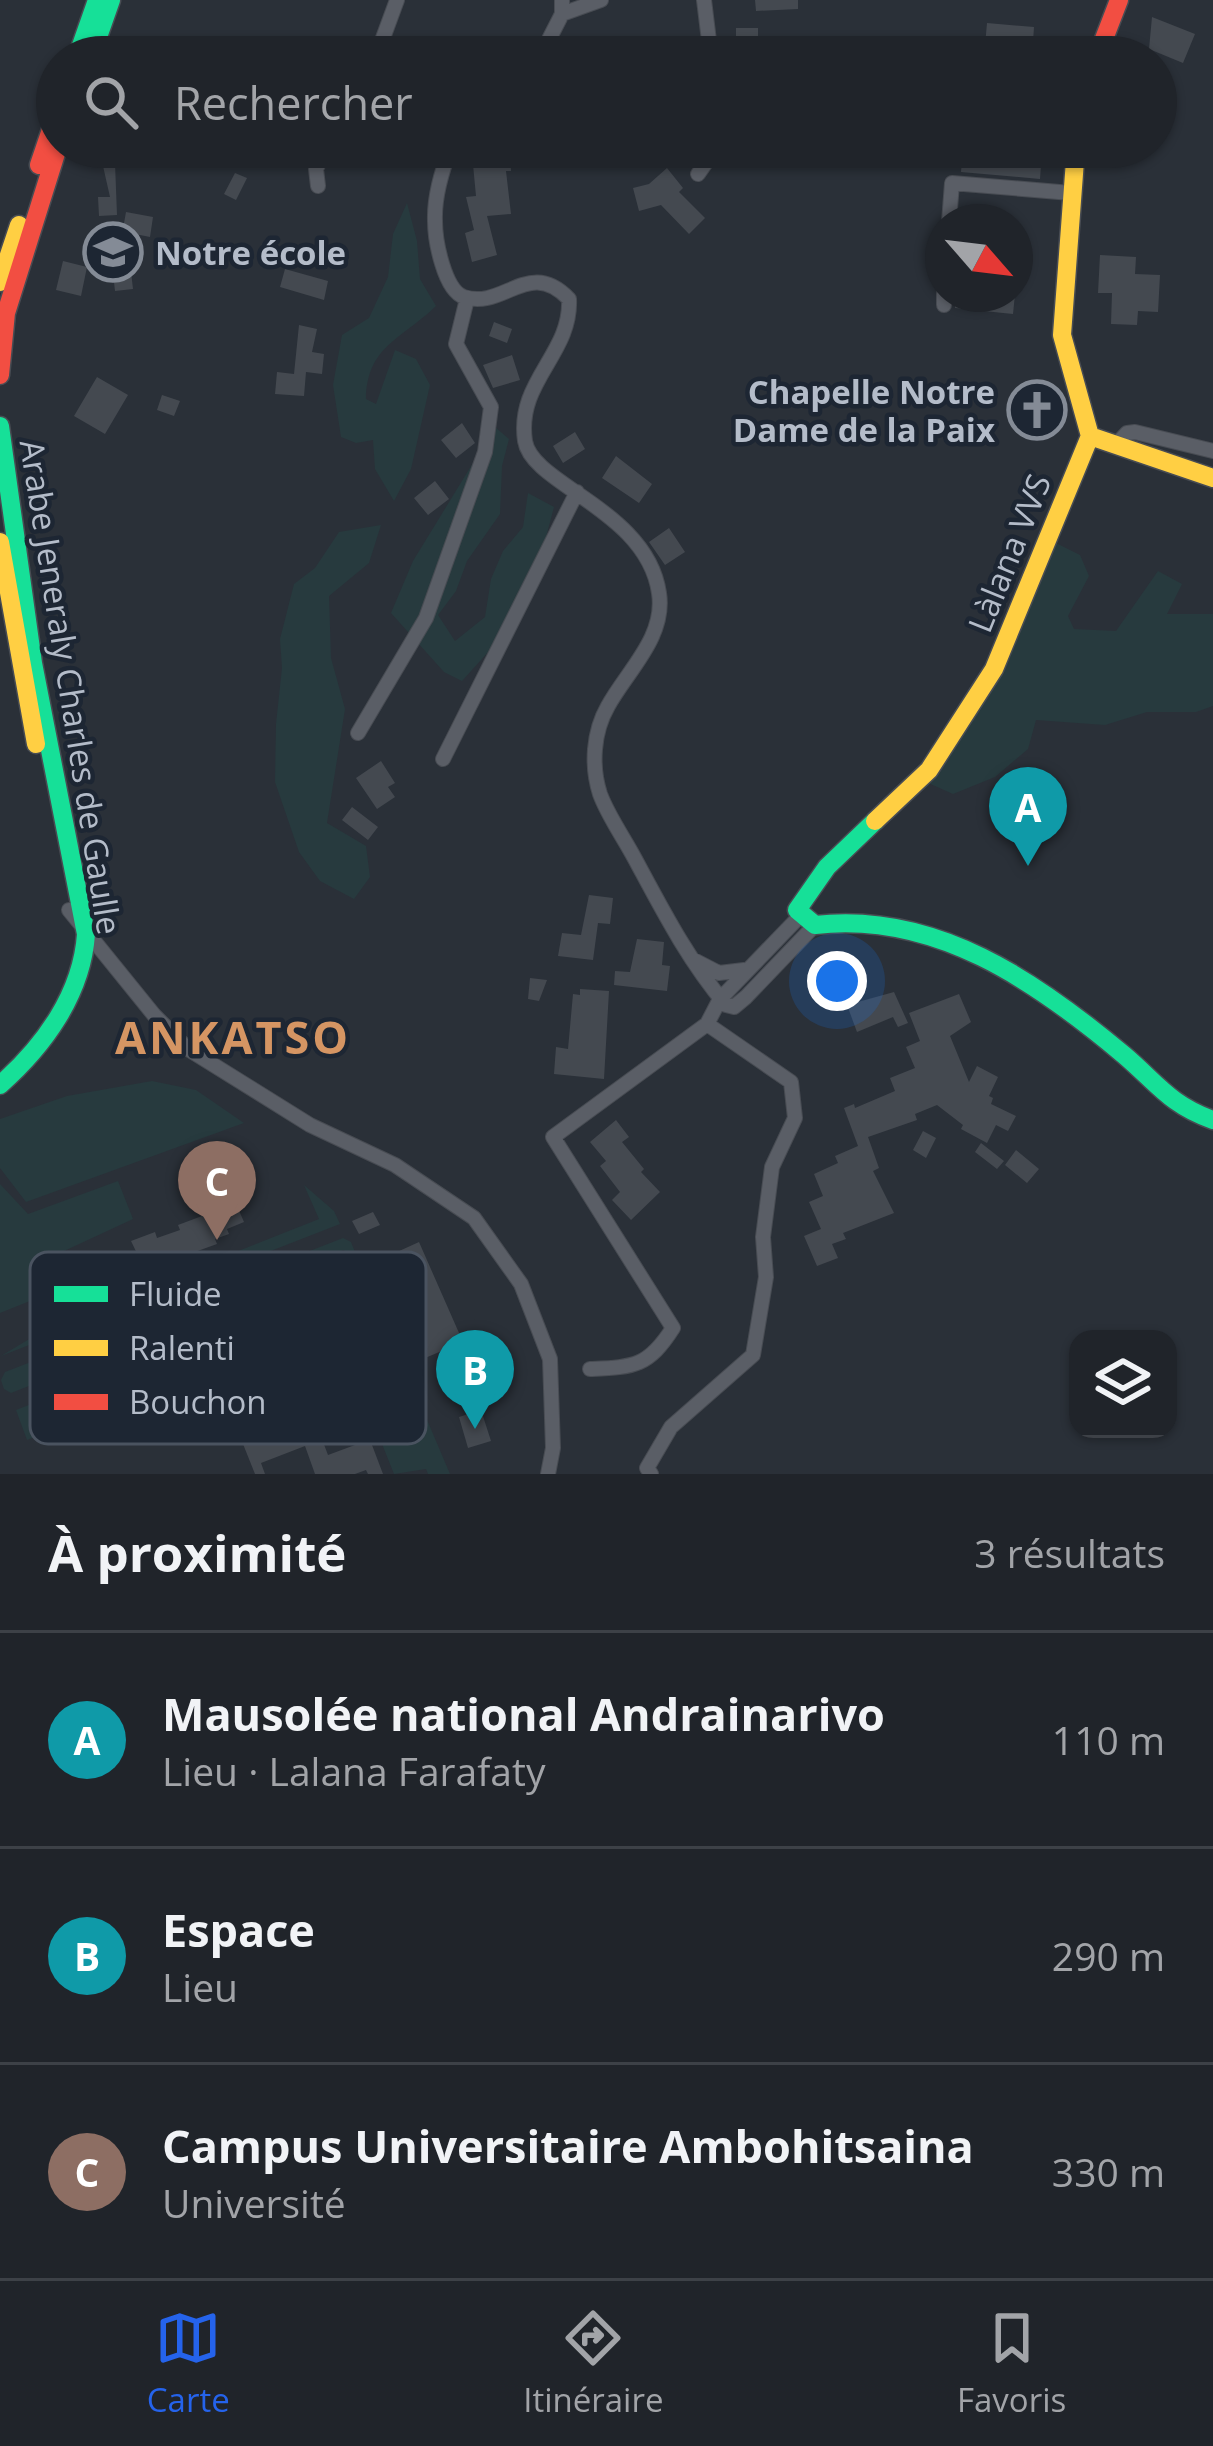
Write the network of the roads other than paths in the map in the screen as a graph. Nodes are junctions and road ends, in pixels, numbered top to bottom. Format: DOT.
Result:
graph roads {
  1 [pos="97,0"];
  2 [pos="111,0"];
  3 [pos="397,0"];
  4 [pos="601,0"];
  5 [pos="704,0"];
  6 [pos="1119,0"];
  7 [pos="562,7"];
  8 [pos="84,36"];
  9 [pos="98,36"];
  10 [pos="384,36"];
  11 [pos="549,36"];
  12 [pos="708,36"];
  13 [pos="1105,36"];
  14 [pos="38,168"];
  15 [pos="51,168"];
  16 [pos="316,168"];
  17 [pos="444,168"];
  18 [pos="702,168"];
  19 [pos="1074,168"];
  20 [pos="698,174"];
  21 [pos="318,187"];
  22 [pos="1072,194"];
  23 [pos="950,204"];
  24 [pos="0,281"];
  25 [pos="467,298"];
  26 [pos="0,375"];
  27 [pos="0,426"];
  28 [pos="1090,436"];
  29 [pos="1115,446"];
  30 [pos="1213,451"];
  31 [pos="1213,478"];
  32 [pos="577,491"];
  33 [pos="0,542"];
  34 [pos="358,733"];
  35 [pos="442,759"];
  36 [pos="69,910"];
  37 [pos="808,920"];
  38 [pos="86,929"];
  39 [pos="688,957"];
  40 [pos="80,962"];
  41 [pos="750,967"];
  42 [pos="720,999"];
  43 [pos="706,1024"];
  44 [pos="0,1085"];
  45 [pos="1213,1120"];
  46 [pos="590,1369"];
  47 [pos="548,1474"];
  48 [pos="651,1474"];
  1 -- 8 [label="street"];
  2 -- 9 [label="street"];
  3 -- 10 [label="street"];
  4 -- 7 [label="street"];
  5 -- 12 [label="street"];
  6 -- 13 [label="street"];
  7 -- 11 [label="street"];
  14 -- 24 [label="street"];
  15 -- 26 [label="street"];
  16 -- 21 [label="street"];
  17 -- 25 [label="street"];
  18 -- 20 [label="street"];
  19 -- 22 [label="street"];
  22 -- 23 [label="street"];
  22 -- 28 [label="street"];
  25 -- 32 [label="street"];
  25 -- 34 [label="street"];
  27 -- 38 [label="street, Arabe Jeneraly Charles de Gaulle"];
  28 -- 29 [label="street"];
  28 -- 37 [label="street, Làlana VVS"];
  29 -- 30 [label="street"];
  29 -- 31 [label="street"];
  32 -- 35 [label="street"];
  32 -- 39 [label="street"];
  33 -- 36 [label="street, Arabe Jeneraly Charles de Gaulle"];
  36 -- 38 [label="street"];
  36 -- 40 [label="street, Arabe Jeneraly Charles de Gaulle"];
  37 -- 41 [label="street"];
  37 -- 42 [label="street"];
  37 -- 45 [label="street"];
  38 -- 40 [label="street, Arabe Jeneraly Charles de Gaulle"];
  38 -- 47 [label="street"];
  39 -- 41 [label="street"];
  39 -- 42 [label="street"];
  40 -- 44 [label="street"];
  41 -- 42 [label="street"];
  42 -- 43 [label="street"];
  43 -- 46 [label="street"];
  43 -- 48 [label="street"];
}
